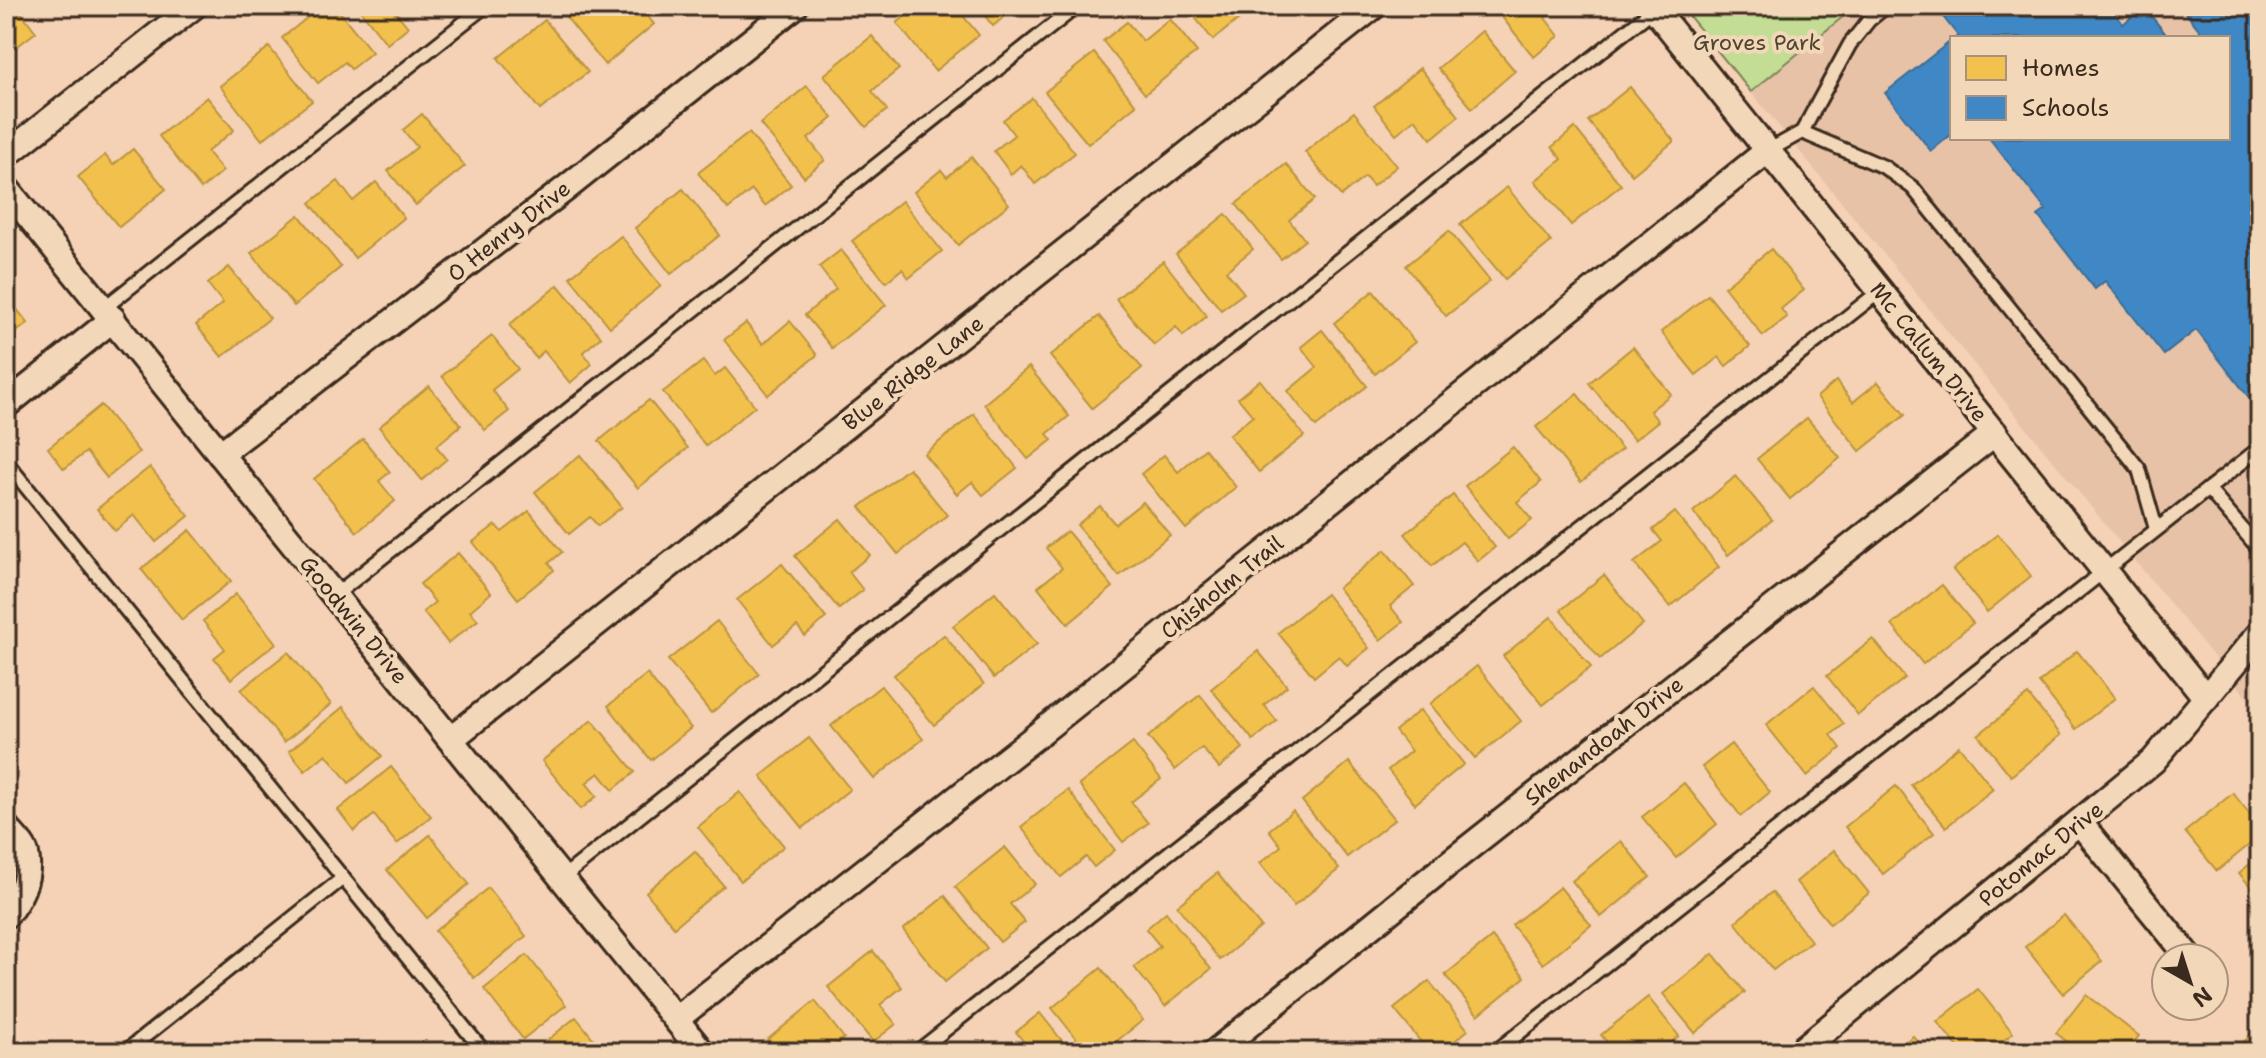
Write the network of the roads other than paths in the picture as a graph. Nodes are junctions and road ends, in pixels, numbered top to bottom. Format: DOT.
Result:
graph roads {
  1 [pos="194,6"];
  2 [pos="485,6"];
  3 [pos="795,6"];
  4 [pos="1077,6"];
  5 [pos="1374,6"];
  6 [pos="1886,6"];
  7 [pos="1653,7"];
  8 [pos="1802,132"];
  9 [pos="1766,152"];
  10 [pos="6,155"];
  11 [pos="6,188"];
  12 [pos="1880,291"];
  13 [pos="108,314"];
  14 [pos="6,405"];
  15 [pos="1995,433"];
  16 [pos="2260,448"];
  17 [pos="220,454"];
  18 [pos="6,462"];
  19 [pos="2208,489"];
  20 [pos="2156,529"];
  21 [pos="2260,550"];
  22 [pos="2104,570"];
  23 [pos="335,595"];
  24 [pos="2260,633"];
  25 [pos="2206,698"];
  26 [pos="451,739"];
  27 [pos="2080,823"];
  28 [pos="6,827"];
  29 [pos="343,878"];
  30 [pos="562,878"];
  31 [pos="6,915"];
  32 [pos="2177,942"];
  33 [pos="676,1019"];
  34 [pos="125,1052"];
  35 [pos="484,1052"];
  36 [pos="702,1052"];
  37 [pos="917,1052"];
  38 [pos="1215,1052"];
  39 [pos="1495,1052"];
  40 [pos="1799,1052"];
  1 -- 10 [label="street"];
  2 -- 13 [label="lane"];
  3 -- 17 [label="street, O Henry Drive"];
  4 -- 23 [label="lane"];
  5 -- 26 [label="street, Blue Ridge Lane"];
  6 -- 8 [label="lane"];
  7 -- 9 [label="street, Mc Callum Drive"];
  7 -- 30 [label="lane"];
  8 -- 9 [label="lane"];
  8 -- 20 [label="lane"];
  9 -- 12 [label="street, Mc Callum Drive"];
  9 -- 33 [label="street, Chisholm Trail"];
  11 -- 13 [label="street, Goodwin Drive"];
  12 -- 15 [label="street, Mc Callum Drive"];
  12 -- 37 [label="lane"];
  13 -- 14 [label="street"];
  13 -- 17 [label="street, Goodwin Drive"];
  15 -- 22 [label="street, Mc Callum Drive"];
  15 -- 38 [label="street, Shenandoah Drive"];
  16 -- 19 [label="lane"];
  17 -- 23 [label="street, Goodwin Drive"];
  18 -- 29 [label="lane"];
  19 -- 20 [label="lane"];
  19 -- 21 [label="lane"];
  20 -- 22 [label="lane"];
  22 -- 25 [label="street, Mc Callum Drive"];
  22 -- 39 [label="lane"];
  23 -- 26 [label="street, Goodwin Drive"];
  24 -- 25 [label="street, Potomac Drive"];
  25 -- 27 [label="street, Potomac Drive"];
  26 -- 30 [label="street, Goodwin Drive"];
  27 -- 32 [label="street"];
  27 -- 40 [label="street, Potomac Drive"];
  28 -- 31 [label="street"];
  29 -- 34 [label="lane"];
  29 -- 35 [label="lane"];
  30 -- 33 [label="street, Goodwin Drive"];
  33 -- 36 [label="street, Goodwin Drive"];
}
